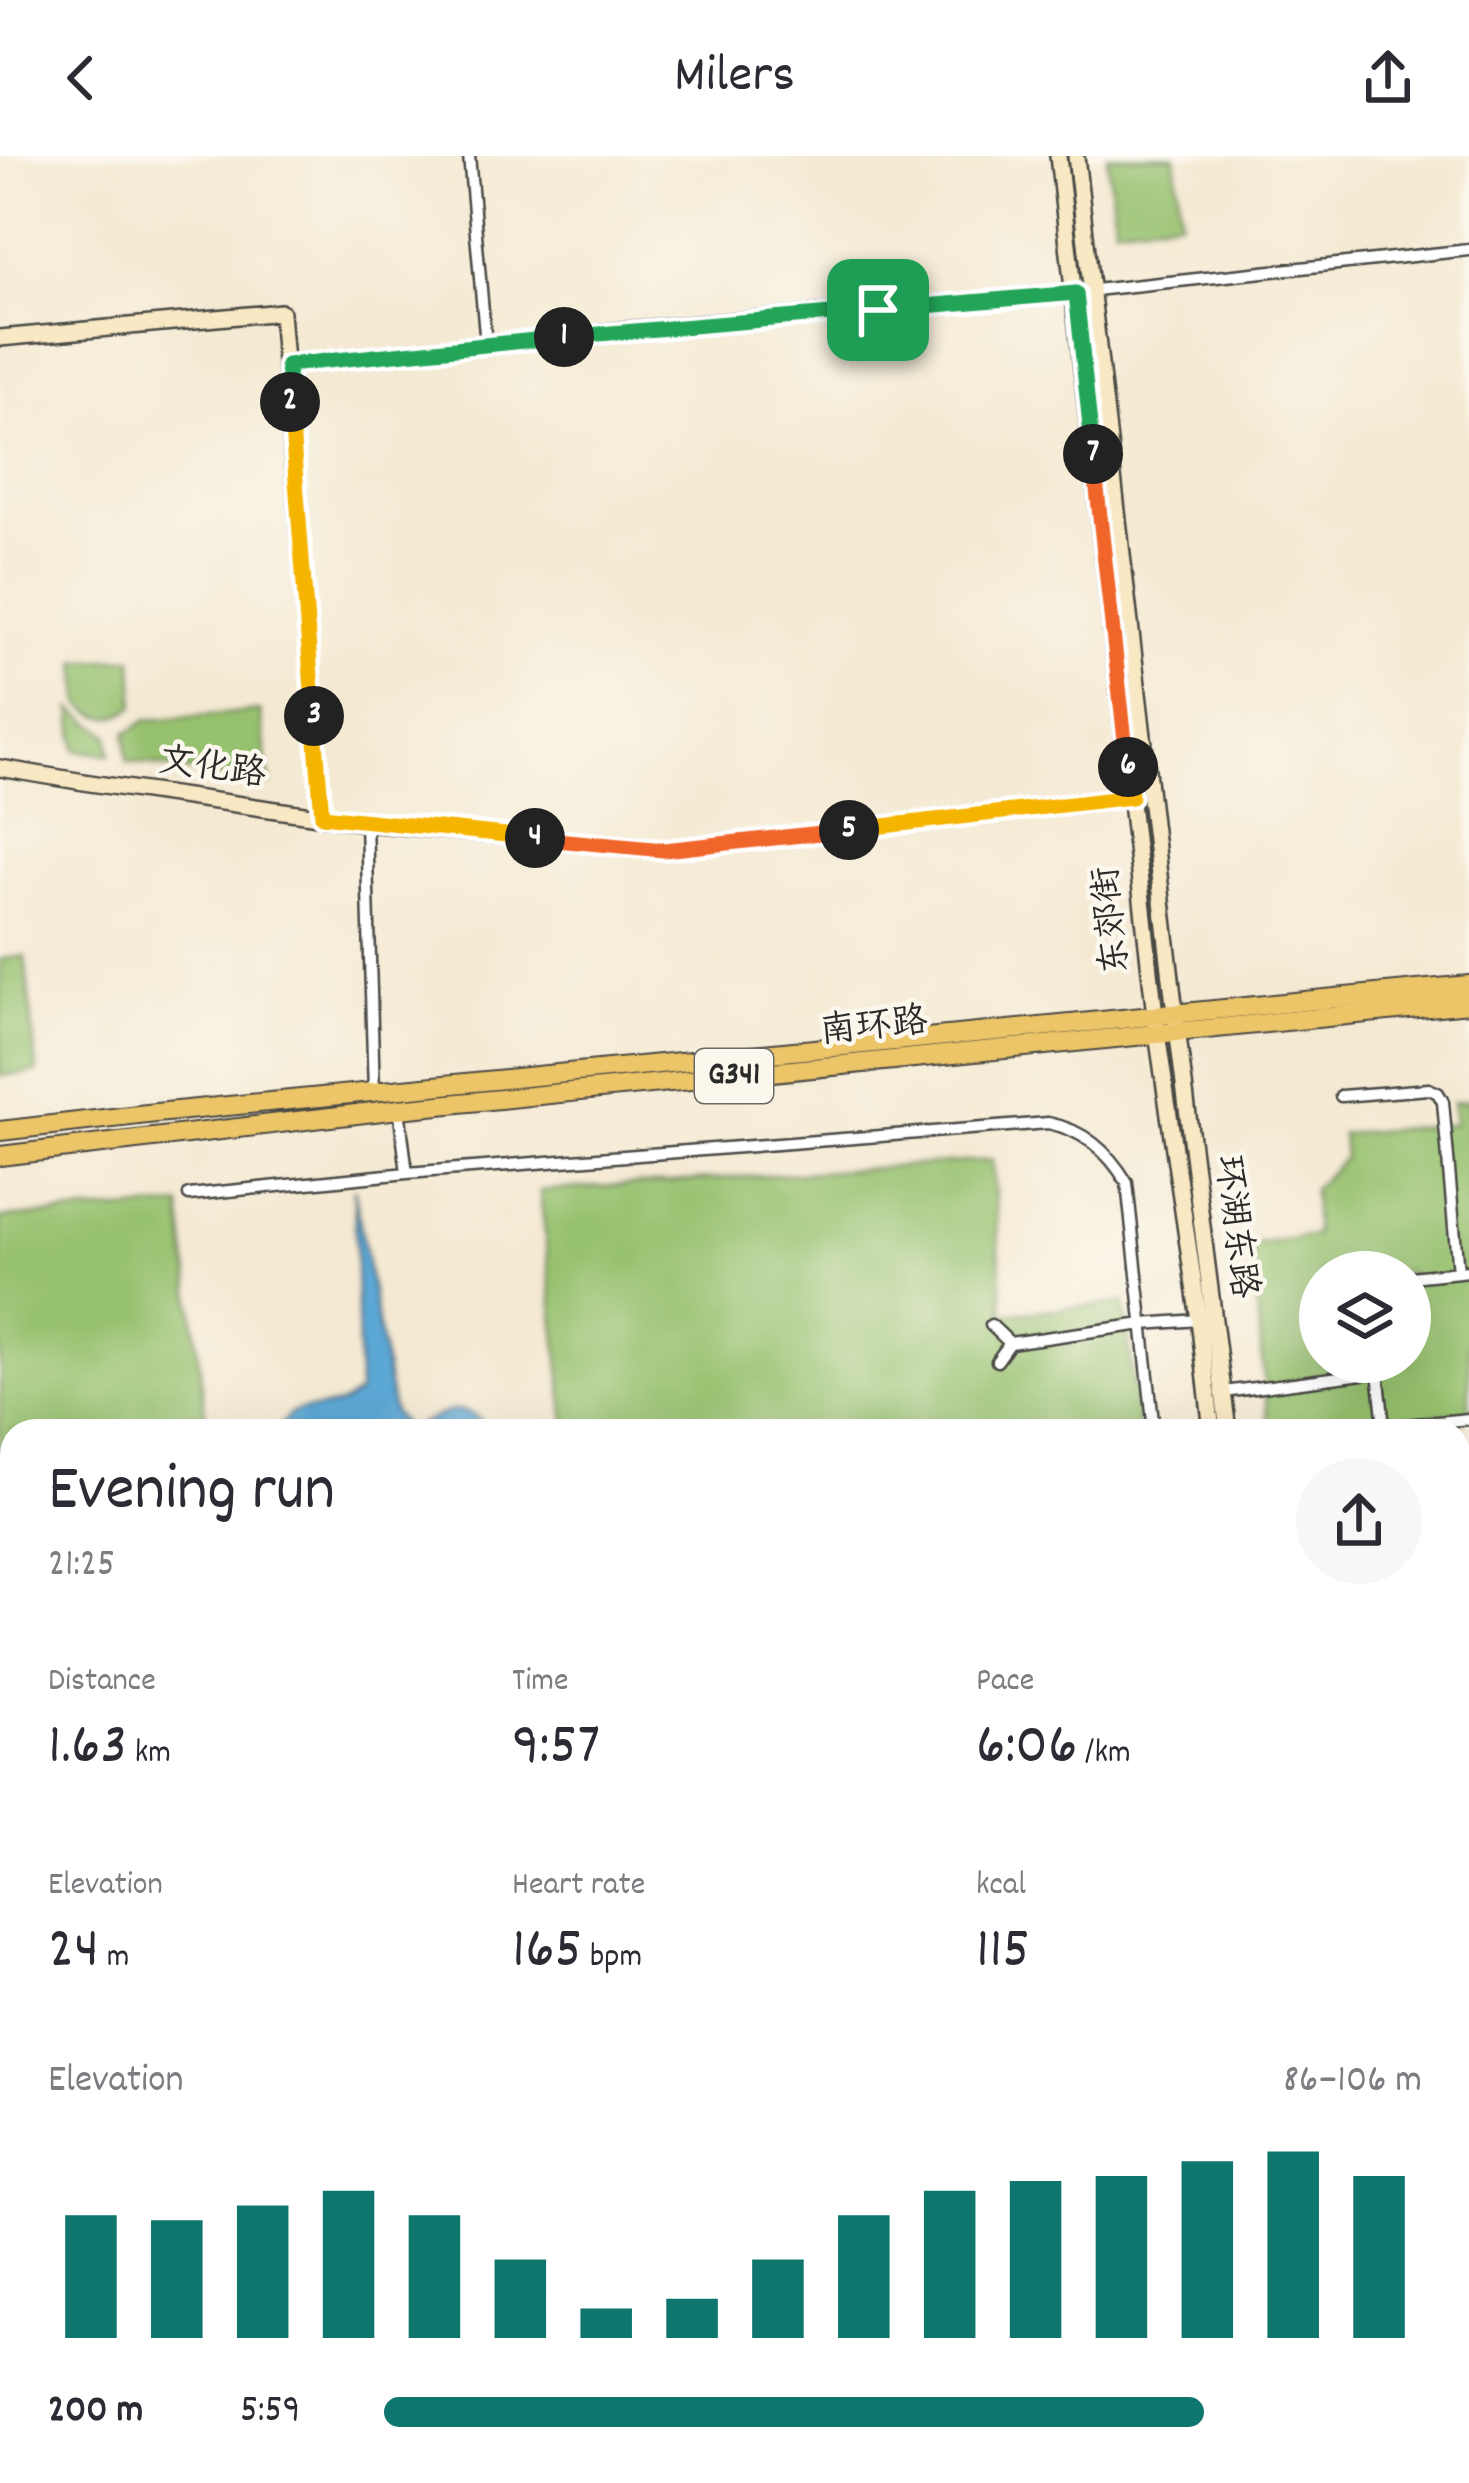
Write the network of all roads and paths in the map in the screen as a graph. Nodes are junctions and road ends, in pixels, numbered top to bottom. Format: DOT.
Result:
graph roads {
  1 [pos="469,156"];
  2 [pos="1058,156"];
  3 [pos="1076,156"];
  4 [pos="1469,250"];
  5 [pos="1084,291"];
  6 [pos="0,338"];
  7 [pos="486,345"];
  8 [pos="287,365"];
  9 [pos="0,768"];
  10 [pos="1131,797"];
  11 [pos="322,816"];
  12 [pos="366,823"];
  13 [pos="1469,985"];
  14 [pos="1469,1004"];
  15 [pos="1166,1023"];
  16 [pos="374,1093"];
  17 [pos="1341,1096"];
  18 [pos="398,1109"];
  19 [pos="0,1131"];
  20 [pos="0,1156"];
  21 [pos="407,1173"];
  22 [pos="189,1195"];
  23 [pos="1463,1271"];
  24 [pos="1431,1275"];
  25 [pos="1199,1320"];
  26 [pos="1143,1324"];
  27 [pos="991,1325"];
  28 [pos="1010,1343"];
  29 [pos="997,1361"];
  30 [pos="1299,1380"];
  31 [pos="1379,1383"];
  32 [pos="1224,1392"];
  33 [pos="1153,1419"];
  34 [pos="1210,1419"];
  35 [pos="1227,1419"];
  36 [pos="1383,1419"];
  1 -- 7 [label="street"];
  2 -- 5 [label="street, 东郊街"];
  3 -- 5 [label="street, 东郊街"];
  4 -- 5 [label="street"];
  5 -- 7 [label="street"];
  5 -- 10 [label="street, 东郊街"];
  5 -- 15 [label="street, 东郊街"];
  6 -- 8 [label="street"];
  7 -- 8 [label="street"];
  8 -- 11 [label="street"];
  9 -- 11 [label="street, 文化路"];
  10 -- 12 [label="street, 文化路"];
  10 -- 15 [label="street, 东郊街"];
  11 -- 12 [label="street, 文化路"];
  12 -- 16 [label="street"];
  13 -- 15 [label="highway, 南环路 / G341"];
  14 -- 15 [label="highway, 南环路 / G341"];
  15 -- 16 [label="highway, 南环路 / G341"];
  15 -- 18 [label="highway, 南环路 / G341"];
  15 -- 25 [label="street, 环湖东路"];
  15 -- 32 [label="street, 环湖东路"];
  16 -- 19 [label="highway, 南环路 / G341"];
  17 -- 23 [label="street"];
  18 -- 20 [label="highway, 南环路 / G341"];
  18 -- 21 [label="street"];
  21 -- 22 [label="street"];
  21 -- 26 [label="street"];
  23 -- 24 [label="street"];
  25 -- 26 [label="street"];
  25 -- 34 [label="street, 环湖东路"];
  26 -- 28 [label="street"];
  26 -- 33 [label="street"];
  27 -- 28 [label="street"];
  28 -- 29 [label="street"];
  30 -- 32 [label="street"];
  31 -- 36 [label="street"];
  32 -- 35 [label="street, 环湖东路"];
}
